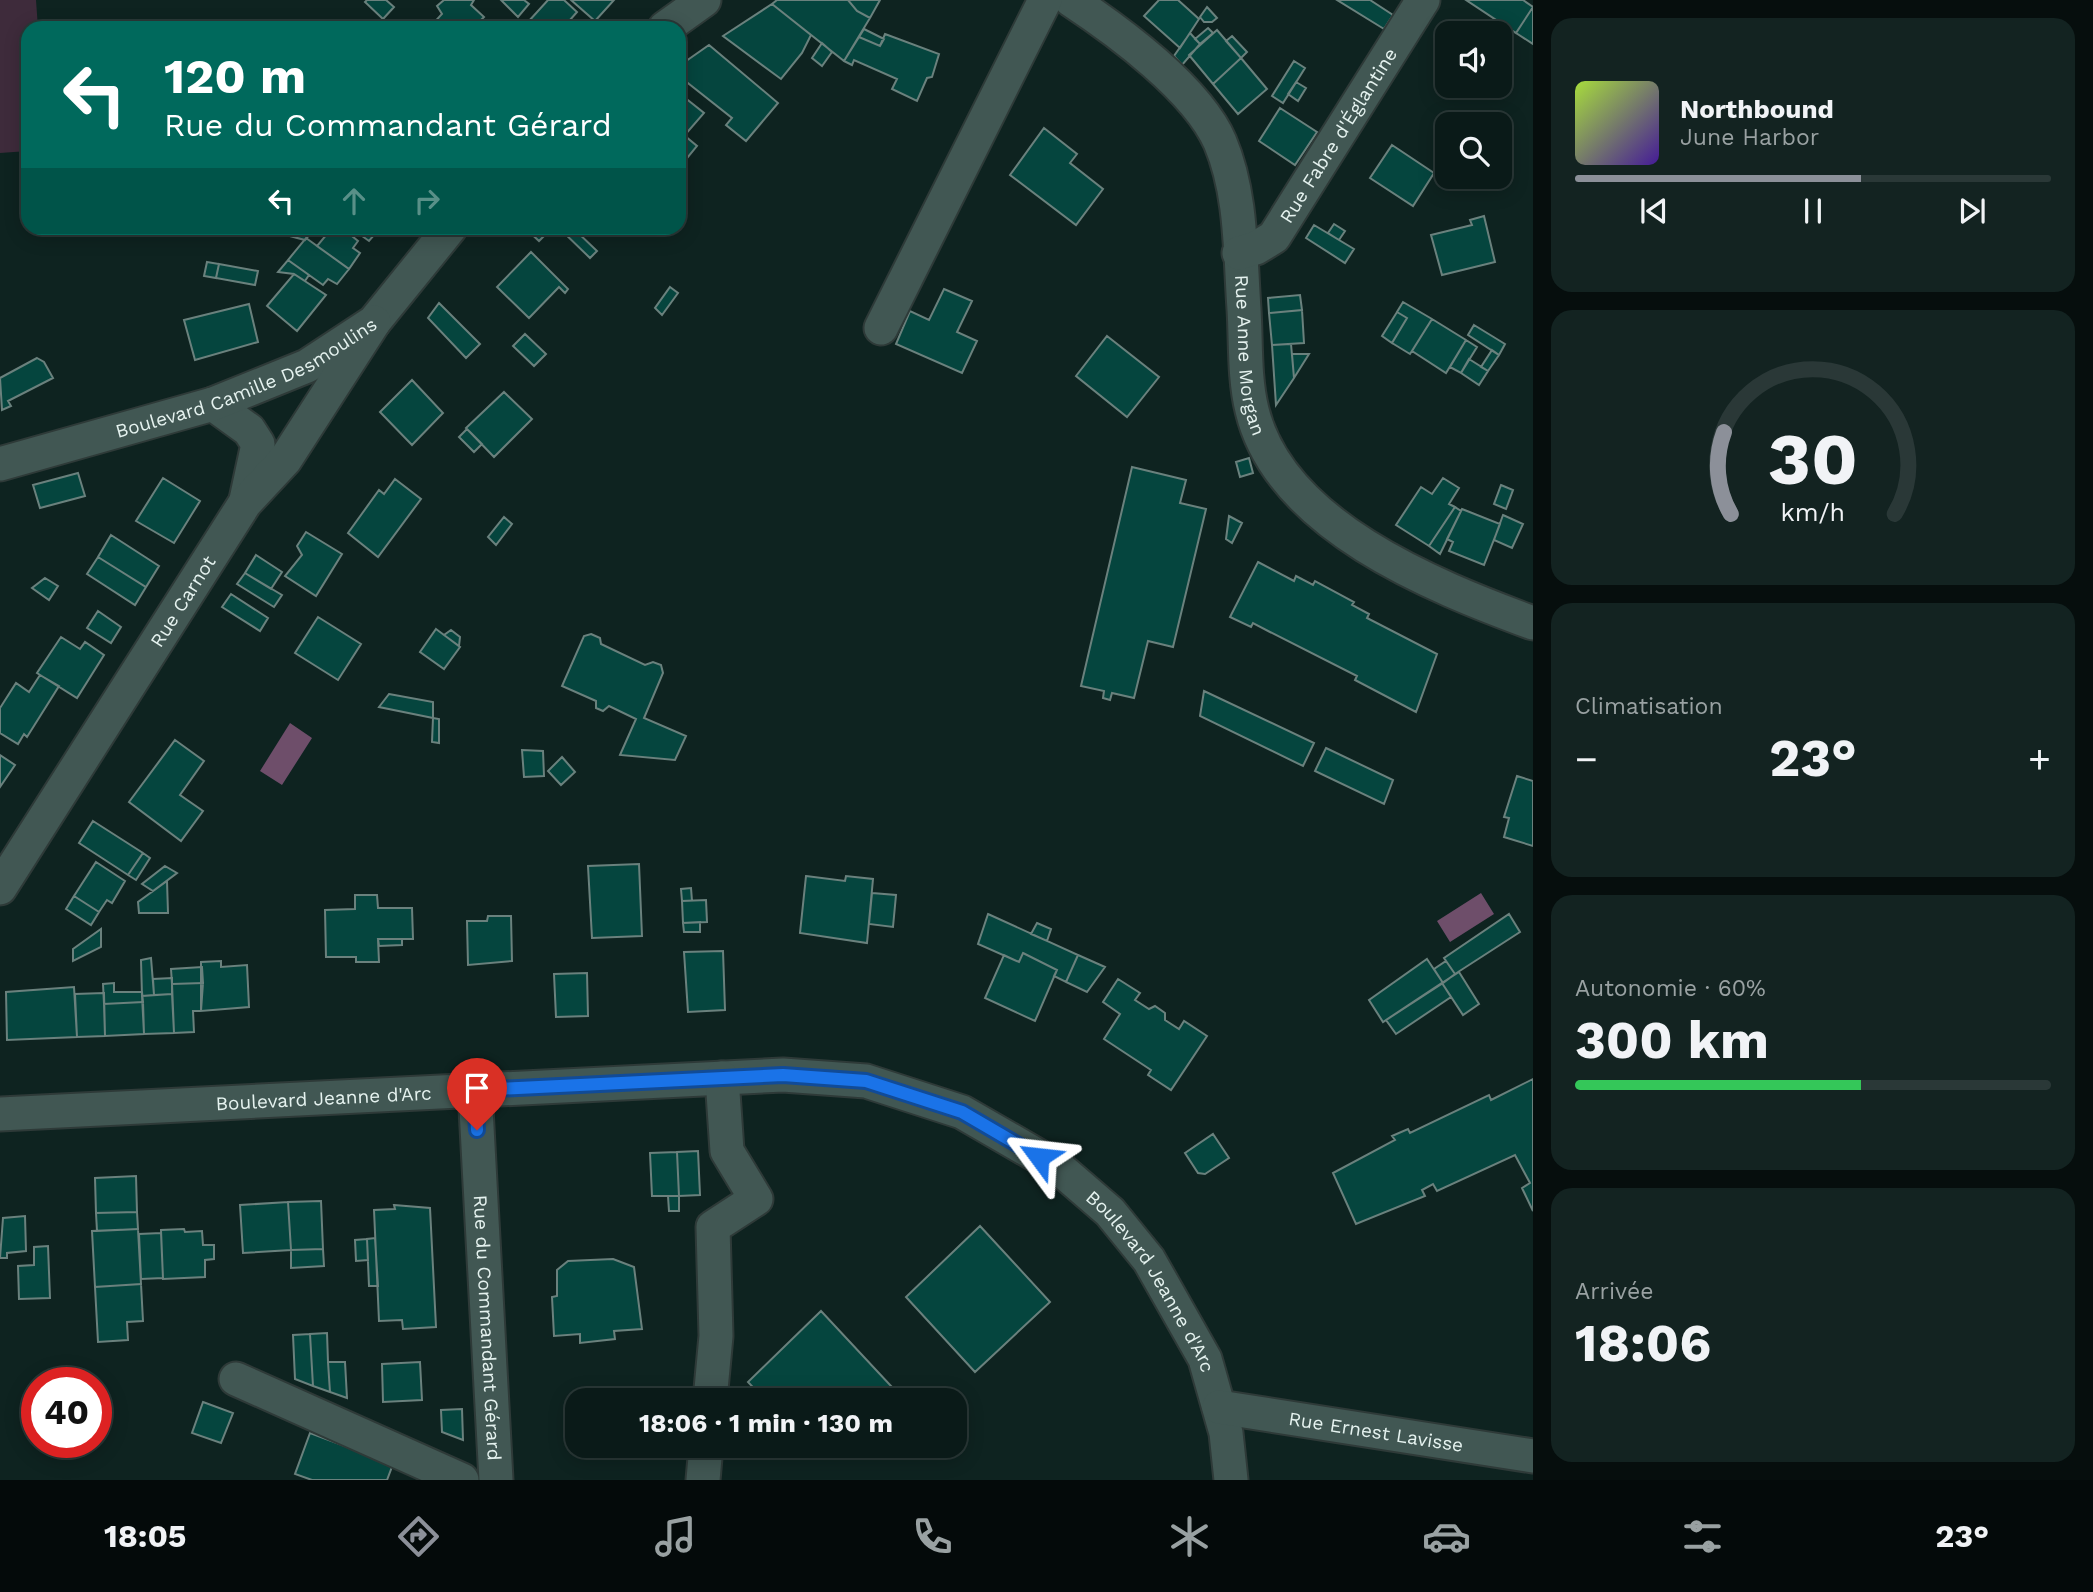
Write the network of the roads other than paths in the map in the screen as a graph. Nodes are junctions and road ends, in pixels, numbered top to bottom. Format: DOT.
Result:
graph roads {
  1 [pos="704,0"];
  2 [pos="1045,0"];
  3 [pos="1071,0"];
  4 [pos="1421,4"];
  5 [pos="675,21"];
  6 [pos="444,235"];
  7 [pos="1240,253"];
  8 [pos="374,321"];
  9 [pos="881,328"];
  10 [pos="213,404"];
  11 [pos="0,464"];
  12 [pos="245,503"];
  13 [pos="1533,623"];
  14 [pos="0,888"];
  15 [pos="722,1078"];
  16 [pos="475,1090"];
  17 [pos="0,1114"];
  18 [pos="236,1379"];
  19 [pos="711,1388"];
  20 [pos="1219,1407"];
  21 [pos="1533,1456"];
  22 [pos="705,1458"];
  23 [pos="462,1480"];
  24 [pos="496,1480"];
  25 [pos="703,1480"];
  26 [pos="1231,1480"];
  1 -- 5 [label="street"];
  2 -- 9 [label="street"];
  3 -- 7 [label="street, Rue Anne Morgan"];
  4 -- 7 [label="street, Rue Fabre d'Églantine"];
  6 -- 8 [label="street, Boulevard Camille Desmoulins"];
  7 -- 13 [label="street, Rue Anne Morgan"];
  8 -- 10 [label="street, Boulevard Camille Desmoulins"];
  8 -- 12 [label="street, Rue Carnot"];
  10 -- 11 [label="street, Boulevard Camille Desmoulins"];
  10 -- 12 [label="street"];
  12 -- 14 [label="street, Rue Carnot"];
  15 -- 16 [label="street, Boulevard Jeanne d'Arc"];
  15 -- 19 [label="street"];
  15 -- 20 [label="street, Boulevard Jeanne d'Arc"];
  16 -- 17 [label="street, Boulevard Jeanne d'Arc"];
  16 -- 24 [label="street, Rue du Commandant Gérard"];
  18 -- 23 [label="street"];
  20 -- 21 [label="street, Rue Ernest Lavisse"];
  20 -- 26 [label="street, Boulevard Jeanne d'Arc"];
  22 -- 25 [label="street"];
}
